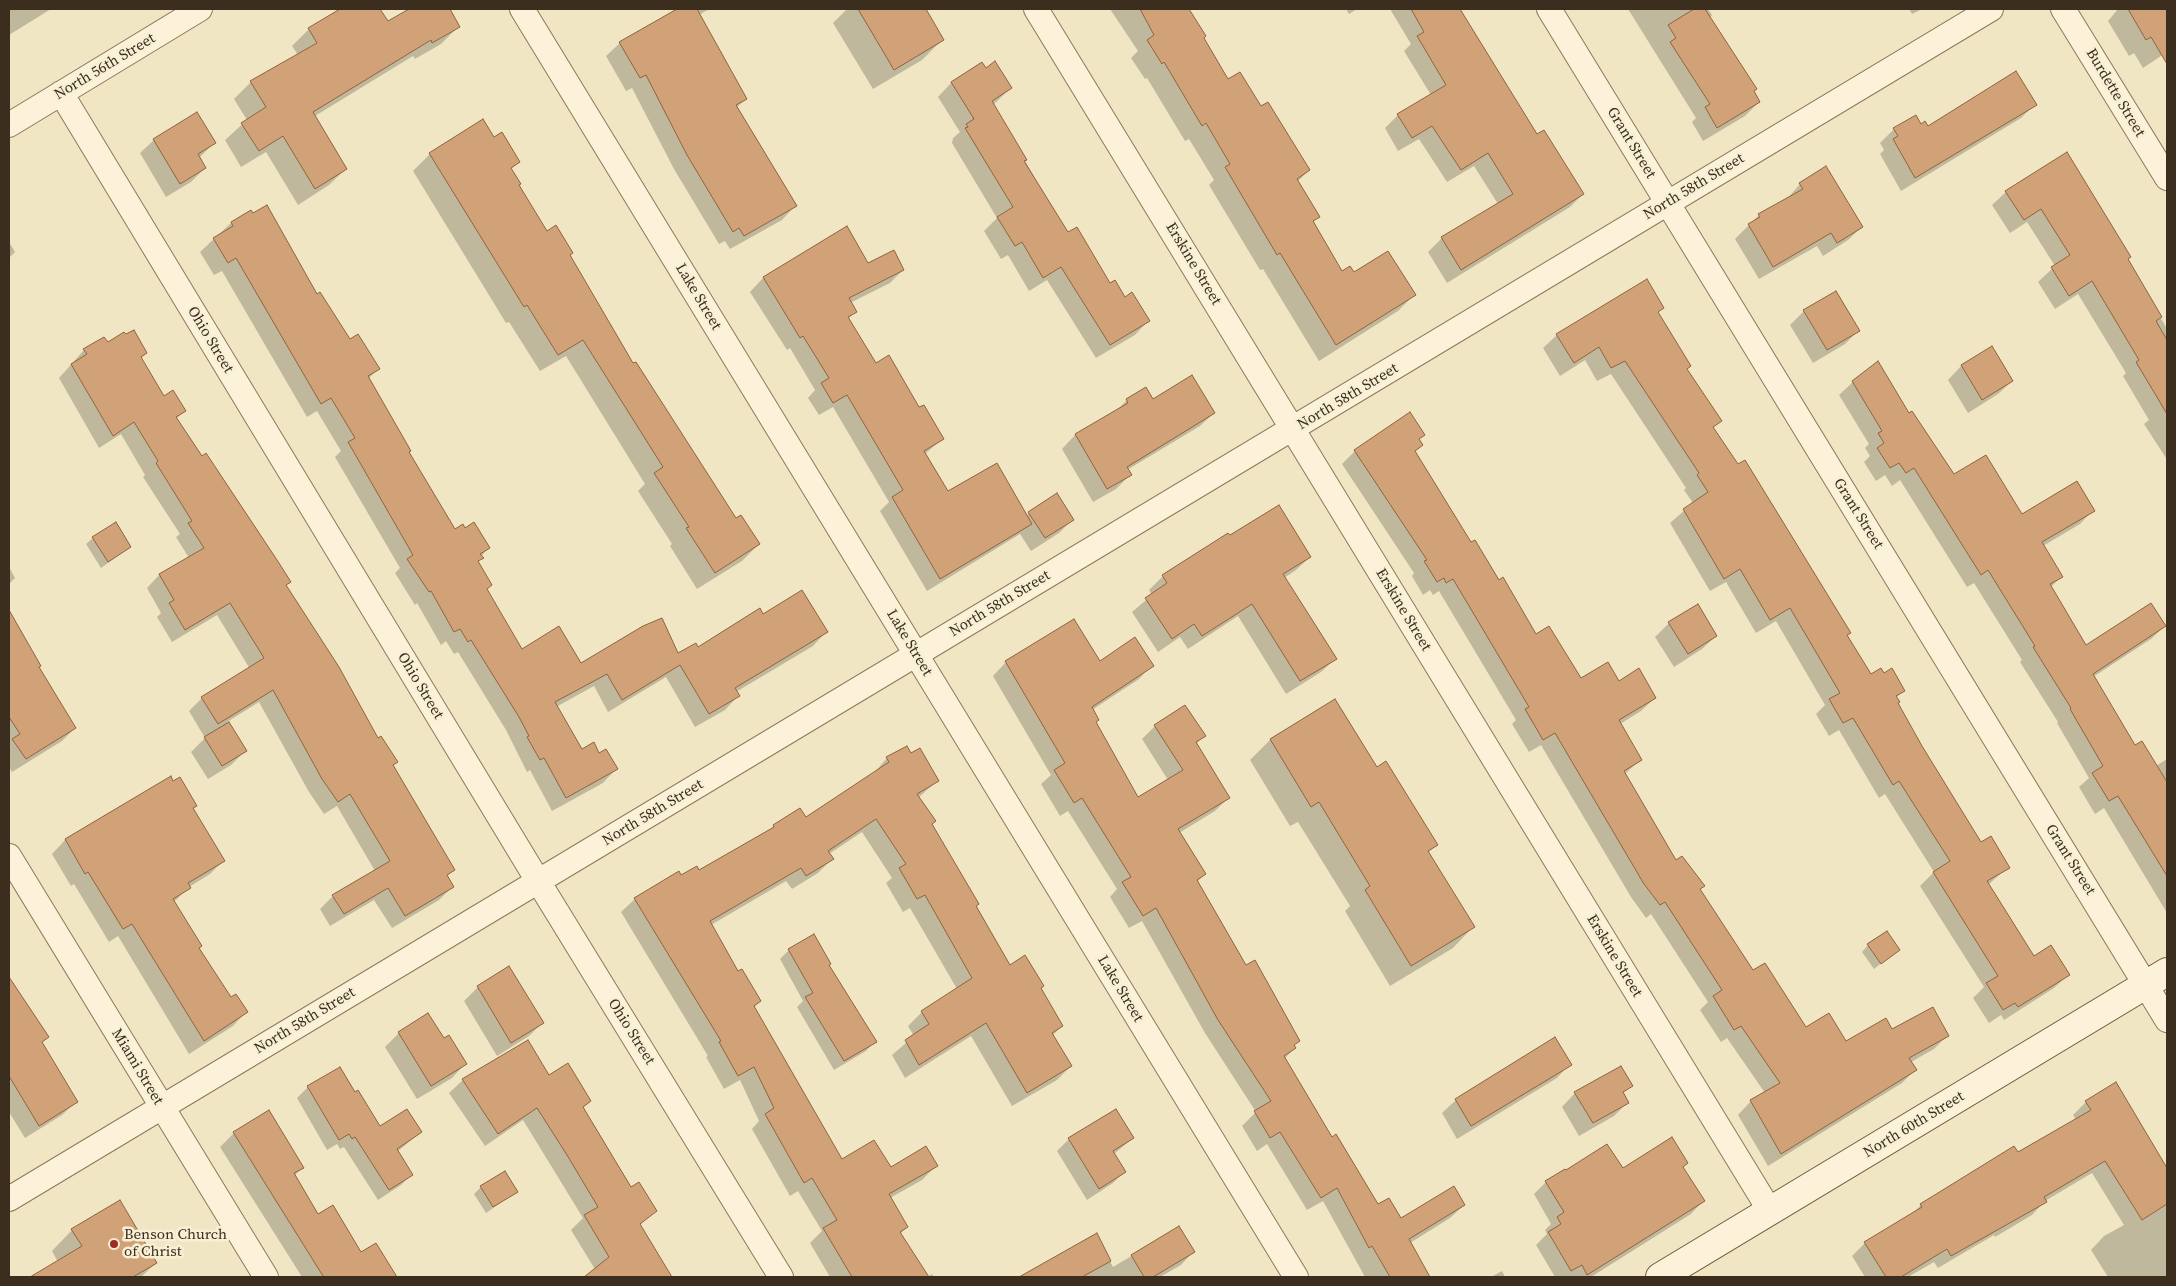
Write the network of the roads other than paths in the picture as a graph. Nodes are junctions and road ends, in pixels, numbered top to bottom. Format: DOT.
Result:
graph roads {
  1 [pos="200,9"];
  2 [pos="522,9"];
  3 [pos="1036,9"];
  4 [pos="1549,9"];
  5 [pos="1990,9"];
  6 [pos="2064,9"];
  7 [pos="61,93"];
  8 [pos="9,125"];
  9 [pos="2167,178"];
  10 [pos="1667,203"];
  11 [pos="1294,429"];
  12 [pos="916,654"];
  13 [pos="9,856"];
  14 [pos="538,882"];
  15 [pos="2157,978"];
  16 [pos="2167,1020"];
  17 [pos="162,1107"];
  18 [pos="9,1199"];
  19 [pos="1770,1211"];
  20 [pos="266,1277"];
  21 [pos="782,1277"];
  22 [pos="1296,1277"];
  23 [pos="1660,1277"];
  1 -- 7 [label="street, North 56th Street"];
  2 -- 12 [label="street, Lake Street"];
  3 -- 11 [label="street, Erskine Street"];
  4 -- 10 [label="street, Grant Street"];
  5 -- 10 [label="street, North 58th Street"];
  6 -- 9 [label="street, Burdette Street"];
  7 -- 8 [label="street, North 56th Street"];
  7 -- 14 [label="street, Ohio Street"];
  10 -- 11 [label="street, North 58th Street"];
  10 -- 15 [label="street, Grant Street"];
  11 -- 12 [label="street, North 58th Street"];
  11 -- 19 [label="street, Erskine Street"];
  12 -- 14 [label="street, North 58th Street"];
  12 -- 22 [label="street, Lake Street"];
  13 -- 17 [label="street, Miami Street"];
  14 -- 17 [label="street, North 58th Street"];
  14 -- 21 [label="street, Ohio Street"];
  15 -- 16 [label="street, Grant Street"];
  15 -- 19 [label="street, North 60th Street"];
  17 -- 18 [label="street, North 58th Street"];
  17 -- 20 [label="street, Miami Street"];
  19 -- 23 [label="street, North 60th Street"];
}
